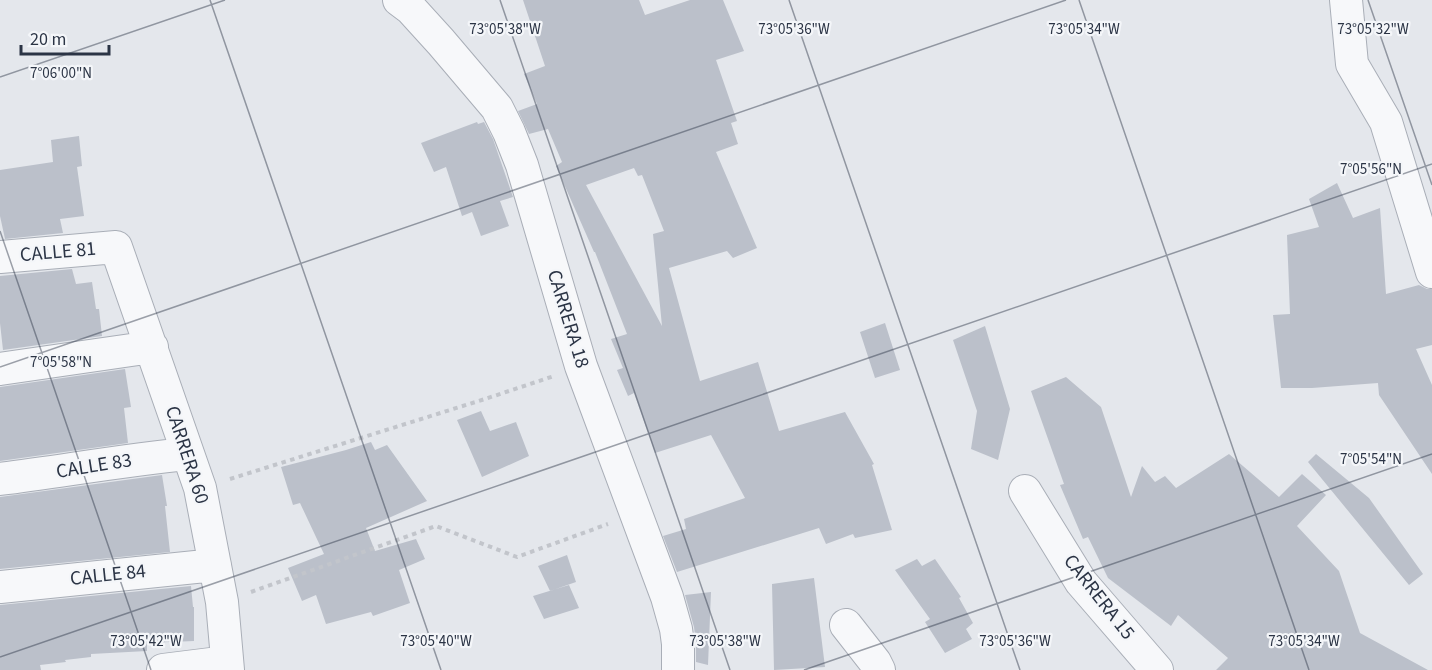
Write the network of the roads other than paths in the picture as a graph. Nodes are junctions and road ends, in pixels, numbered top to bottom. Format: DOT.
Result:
graph roads {
  1 [pos="399,0"];
  2 [pos="1346,0"];
  3 [pos="116,247"];
  4 [pos="0,257"];
  5 [pos="1432,272"];
  6 [pos="152,347"];
  7 [pos="0,369"];
  8 [pos="187,454"];
  9 [pos="0,479"];
  10 [pos="1025,491"];
  11 [pos="215,565"];
  12 [pos="0,586"];
  13 [pos="846,625"];
  14 [pos="227,666"];
  15 [pos="163,670"];
  16 [pos="678,670"];
  17 [pos="879,670"];
  18 [pos="1157,670"];
  1 -- 16 [label="street, CARRERA 18"];
  2 -- 5 [label="street"];
  3 -- 4 [label="street, CALLE 81"];
  3 -- 6 [label="street, CARRERA 60"];
  6 -- 7 [label="street"];
  6 -- 8 [label="street, CARRERA 60"];
  8 -- 9 [label="street, CALLE 83"];
  8 -- 11 [label="street, CARRERA 60"];
  10 -- 18 [label="street, CARRERA 15"];
  11 -- 12 [label="street, CALLE 84"];
  11 -- 14 [label="street, CARRERA 60"];
  13 -- 17 [label="street"];
  14 -- 15 [label="street"];
}
